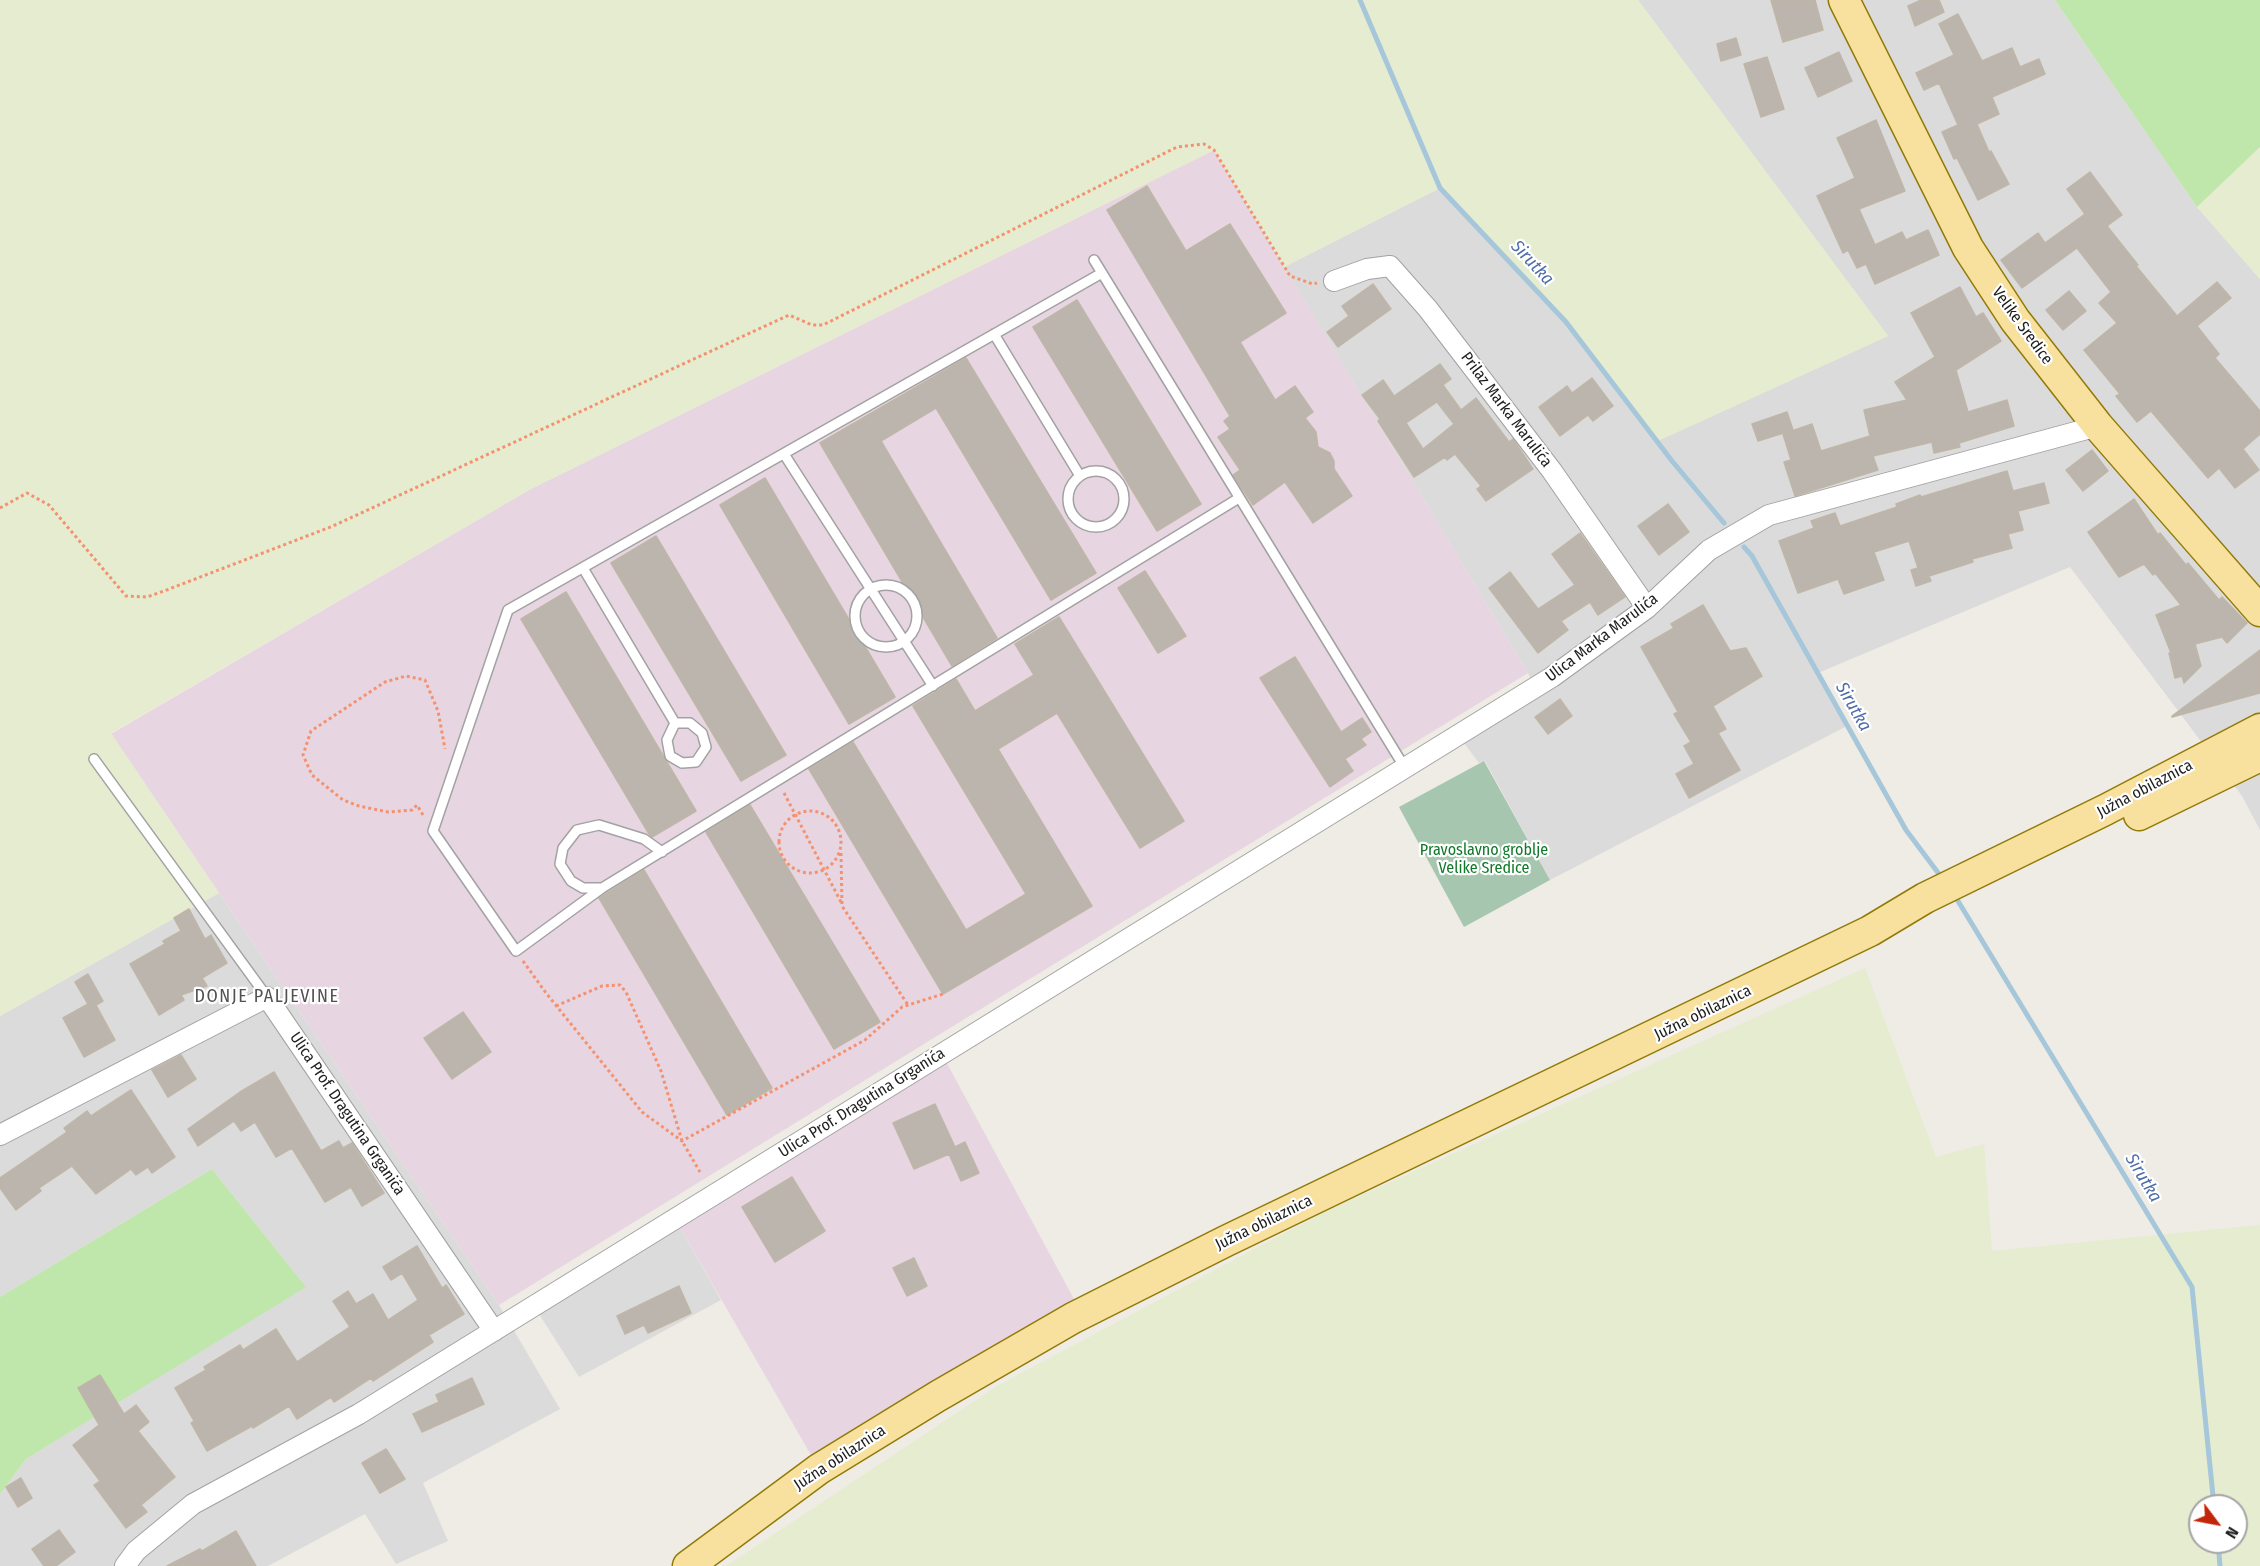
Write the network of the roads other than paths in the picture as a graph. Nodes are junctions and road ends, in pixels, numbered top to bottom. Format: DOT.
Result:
graph roads {
  1 [pos="1844,0"];
  2 [pos="1094,260"];
  3 [pos="1102,273"];
  4 [pos="1334,281"];
  5 [pos="994,334"];
  6 [pos="2098,426"];
  7 [pos="784,454"];
  8 [pos="1080,476"];
  9 [pos="1239,498"];
  10 [pos="583,568"];
  11 [pos="871,590"];
  12 [pos="1647,608"];
  13 [pos="2260,611"];
  14 [pos="904,642"];
  15 [pos="933,686"];
  16 [pos="675,723"];
  17 [pos="2260,729"];
  18 [pos="2260,756"];
  19 [pos="94,759"];
  20 [pos="1405,768"];
  21 [pos="662,852"];
  22 [pos="1230,876"];
  23 [pos="602,888"];
  24 [pos="1870,931"];
  25 [pos="267,997"];
  26 [pos="0,1135"];
  27 [pos="494,1331"];
  28 [pos="125,1566"];
  29 [pos="688,1566"];
  1 -- 6 [label="main road, Velike Sredice"];
  2 -- 3 [label="lane"];
  3 -- 5 [label="lane"];
  3 -- 9 [label="lane"];
  4 -- 12 [label="street, Prilaz Marka Marulića"];
  5 -- 7 [label="lane"];
  5 -- 8 [label="lane"];
  6 -- 12 [label="street, Ulica Marka Marulića"];
  6 -- 13 [label="main road, Velike Sredice"];
  7 -- 10 [label="lane"];
  7 -- 11 [label="lane"];
  8 -- 8 [label="lane"];
  9 -- 15 [label="lane"];
  9 -- 20 [label="lane"];
  10 -- 16 [label="lane"];
  10 -- 23 [label="lane"];
  11 -- 14 [label="lane"];
  11 -- 14 [label="lane"];
  11 -- 14 [label="lane"];
  12 -- 20 [label="street, Ulica Marka Marulića"];
  14 -- 15 [label="lane"];
  15 -- 21 [label="lane"];
  16 -- 16 [label="lane"];
  17 -- 24 [label="main road, Južna obilaznica"];
  18 -- 24 [label="main road, Južna obilaznica"];
  19 -- 25 [label="lane"];
  20 -- 22 [label="street, Ulica Marka Marulića"];
  21 -- 23 [label="lane"];
  21 -- 23 [label="lane"];
  22 -- 27 [label="street, Ulica Prof. Dragutina Grganića"];
  24 -- 29 [label="main road, Južna obilaznica"];
  25 -- 26 [label="street"];
  25 -- 27 [label="street, Ulica Prof. Dragutina Grganića"];
  27 -- 28 [label="street, Ulica Prof. Dragutina Grganića"];
}
